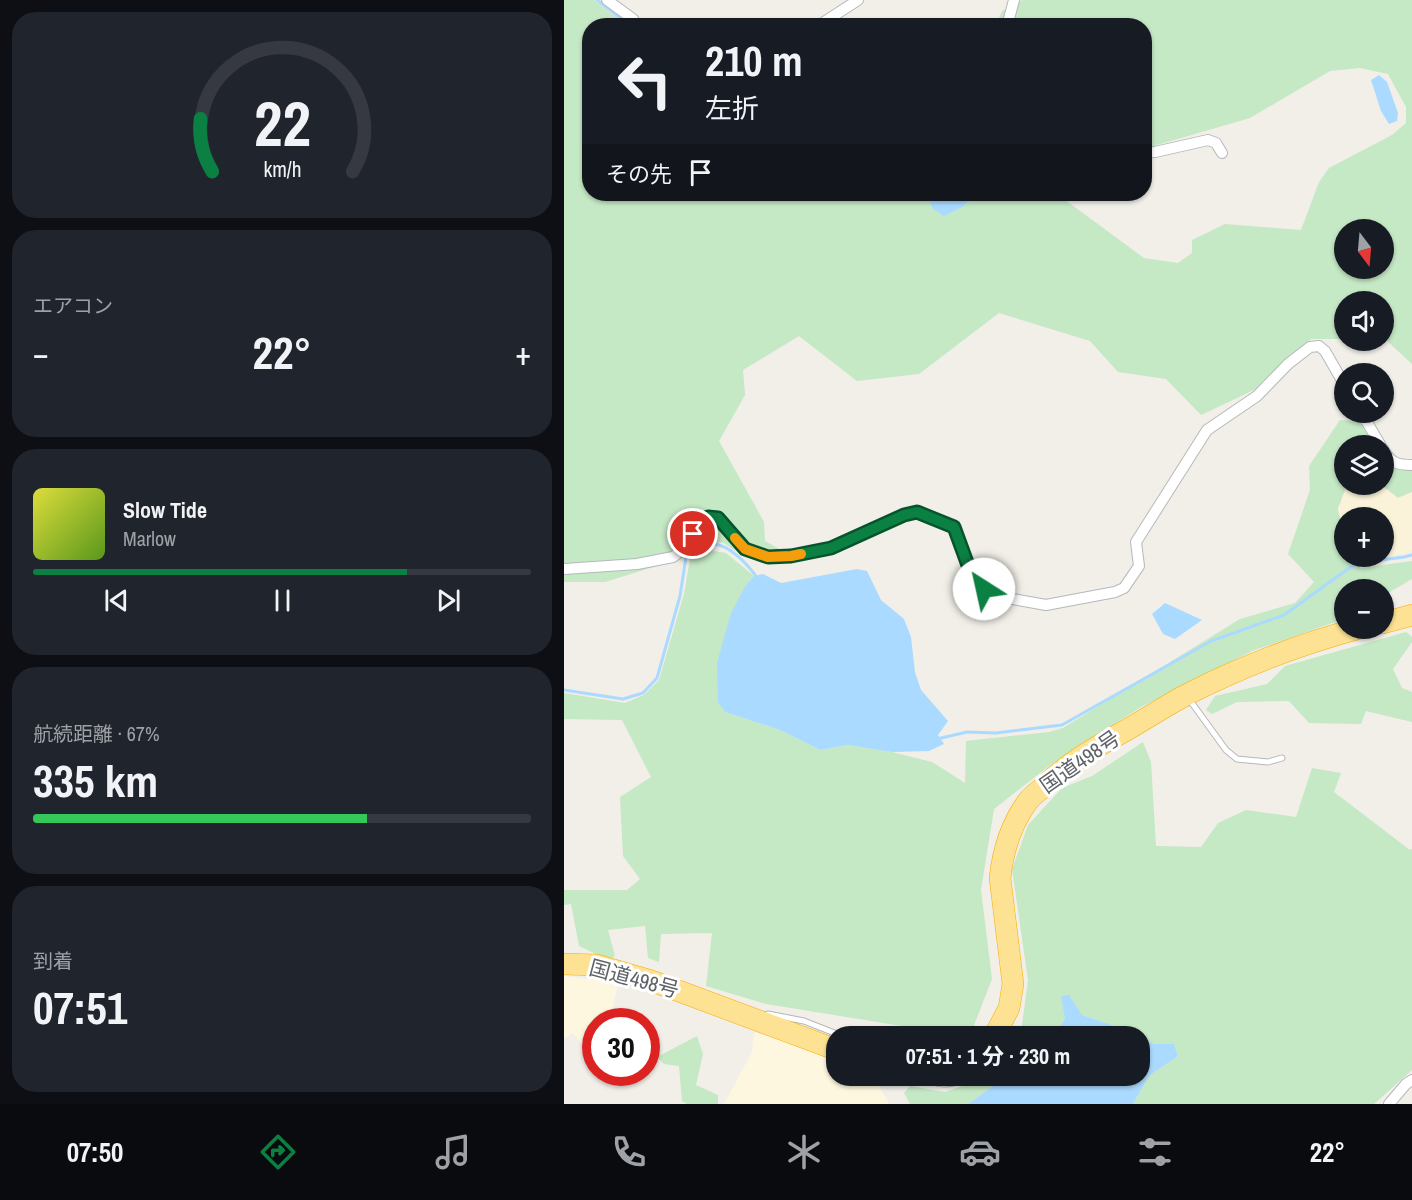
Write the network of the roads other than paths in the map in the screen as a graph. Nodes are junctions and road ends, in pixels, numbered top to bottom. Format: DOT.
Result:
graph roads {
  1 [pos="607,0"];
  2 [pos="858,0"];
  3 [pos="1014,0"];
  4 [pos="632,18"];
  5 [pos="830,18"];
  6 [pos="1009,18"];
  7 [pos="1152,152"];
  8 [pos="1222,153"];
  9 [pos="1334,368"];
  10 [pos="1394,462"];
  11 [pos="1412,465"];
  12 [pos="564,569"];
  13 [pos="1412,615"];
  14 [pos="1394,619"];
  15 [pos="1334,636"];
  16 [pos="1186,695"];
  17 [pos="1282,758"];
  18 [pos="579,962"];
  19 [pos="764,1013"];
  20 [pos="1000,1026"];
  21 [pos="826,1030"];
  22 [pos="826,1046"];
  23 [pos="1412,1080"];
  24 [pos="1389,1104"];
  1 -- 4 [label="street"];
  2 -- 5 [label="street"];
  3 -- 6 [label="street"];
  7 -- 8 [label="street"];
  9 -- 12 [label="street"];
  10 -- 11 [label="street"];
  13 -- 14 [label="highway"];
  15 -- 16 [label="highway, 国道498号"];
  16 -- 17 [label="lane"];
  16 -- 20 [label="highway, 国道498号"];
  18 -- 22 [label="highway, 国道498号"];
  19 -- 21 [label="lane"];
  23 -- 24 [label="street"];
}
